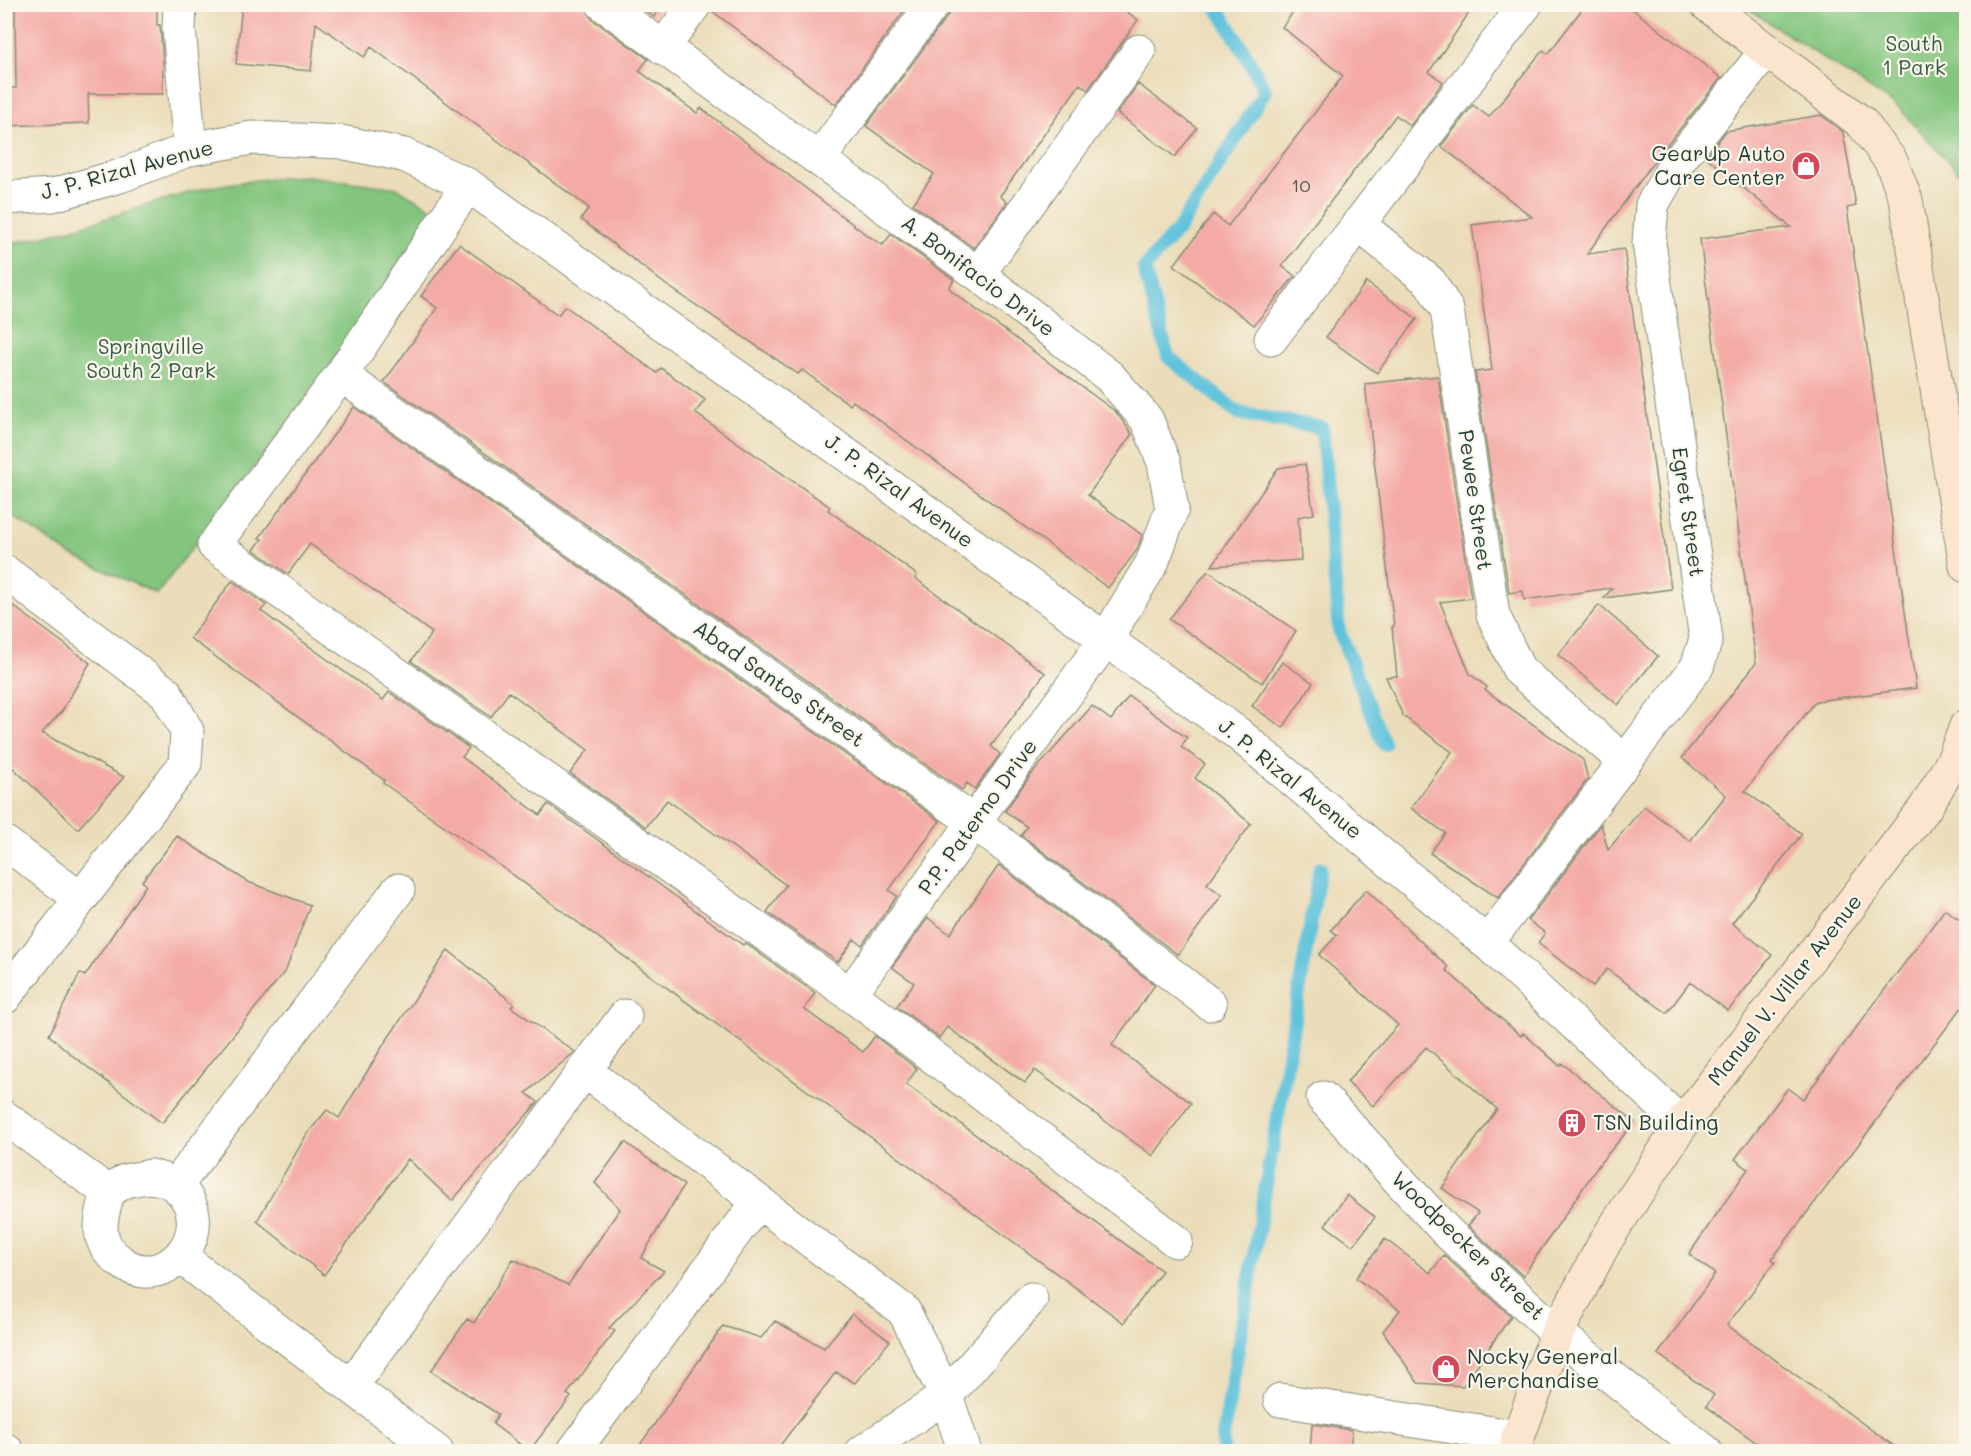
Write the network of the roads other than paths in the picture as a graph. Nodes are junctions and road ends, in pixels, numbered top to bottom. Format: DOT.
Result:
graph roads {
  1 [pos="180,4"];
  2 [pos="603,4"];
  3 [pos="695,4"];
  4 [pos="933,4"];
  5 [pos="1526,4"];
  6 [pos="1706,4"];
  7 [pos="663,48"];
  8 [pos="1767,50"];
  9 [pos="1139,51"];
  10 [pos="190,149"];
  11 [pos="819,159"];
  12 [pos="468,185"];
  13 [pos="4,198"];
  14 [pos="1358,224"];
  15 [pos="978,274"];
  16 [pos="1271,339"];
  17 [pos="341,375"];
  18 [pos="1966,566"];
  19 [pos="4,571"];
  20 [pos="1106,639"];
  21 [pos="1966,726"];
  22 [pos="1625,762"];
  23 [pos="974,822"];
  24 [pos="4,842"];
  25 [pos="398,890"];
  26 [pos="80,898"];
  27 [pos="1487,943"];
  28 [pos="850,994"];
  29 [pos="4,998"];
  30 [pos="1210,1004"];
  31 [pos="625,1016"];
  32 [pos="584,1070"];
  33 [pos="1323,1098"];
  34 [pos="4,1117"];
  35 [pos="1682,1124"];
  36 [pos="176,1186"];
  37 [pos="108,1192"];
  38 [pos="758,1202"];
  39 [pos="1176,1242"];
  40 [pos="181,1257"];
  41 [pos="1031,1299"];
  42 [pos="1557,1332"];
  43 [pos="351,1386"];
  44 [pos="946,1395"];
  45 [pos="1280,1400"];
  46 [pos="1517,1444"];
  47 [pos="4,1449"];
  48 [pos="8,1452"];
  49 [pos="437,1452"];
  50 [pos="573,1452"];
  51 [pos="862,1452"];
  52 [pos="965,1452"];
  53 [pos="1706,1452"];
  1 -- 10 [label="street"];
  2 -- 7 [label="street, A. Bonifacio Drive"];
  3 -- 7 [label="street"];
  4 -- 11 [label="street"];
  5 -- 14 [label="street"];
  6 -- 8 [label="street"];
  7 -- 11 [label="street, A. Bonifacio Drive"];
  8 -- 18 [label="street"];
  8 -- 22 [label="street, Egret Street"];
  9 -- 15 [label="street"];
  10 -- 12 [label="street, J. P. Rizal Avenue"];
  10 -- 13 [label="street, J. P. Rizal Avenue"];
  11 -- 15 [label="street, A. Bonifacio Drive"];
  12 -- 17 [label="street"];
  12 -- 20 [label="street, J. P. Rizal Avenue"];
  14 -- 16 [label="street"];
  14 -- 22 [label="street, Pewee Street"];
  15 -- 20 [label="street, A. Bonifacio Drive"];
  17 -- 23 [label="street, Abad Santos Street"];
  17 -- 28 [label="street"];
  19 -- 26 [label="street"];
  20 -- 23 [label="street, P.P. Paterno Drive"];
  20 -- 27 [label="street, J. P. Rizal Avenue"];
  21 -- 35 [label="street, Manuel V. Villar Avenue"];
  22 -- 27 [label="street, Egret Street"];
  23 -- 28 [label="street, P.P. Paterno Drive"];
  23 -- 30 [label="street, Abad Santos Street"];
  24 -- 26 [label="street"];
  25 -- 36 [label="street"];
  26 -- 29 [label="street"];
  27 -- 35 [label="street, J. P. Rizal Avenue"];
  28 -- 39 [label="street"];
  31 -- 32 [label="street"];
  32 -- 38 [label="street"];
  32 -- 43 [label="street"];
  33 -- 42 [label="street, Woodpecker Street"];
  34 -- 37 [label="street"];
  35 -- 42 [label="street, Manuel V. Villar Avenue"];
  36 -- 37 [label="street"];
  36 -- 40 [label="street"];
  37 -- 40 [label="street"];
  38 -- 44 [label="street"];
  38 -- 50 [label="street"];
  40 -- 43 [label="street"];
  41 -- 44 [label="street"];
  42 -- 46 [label="street, Manuel V. Villar Avenue"];
  42 -- 53 [label="street, Woodpecker Street"];
  43 -- 49 [label="street"];
  44 -- 51 [label="street"];
  44 -- 52 [label="street"];
  45 -- 46 [label="street"];
  47 -- 48 [label="street"];
}
